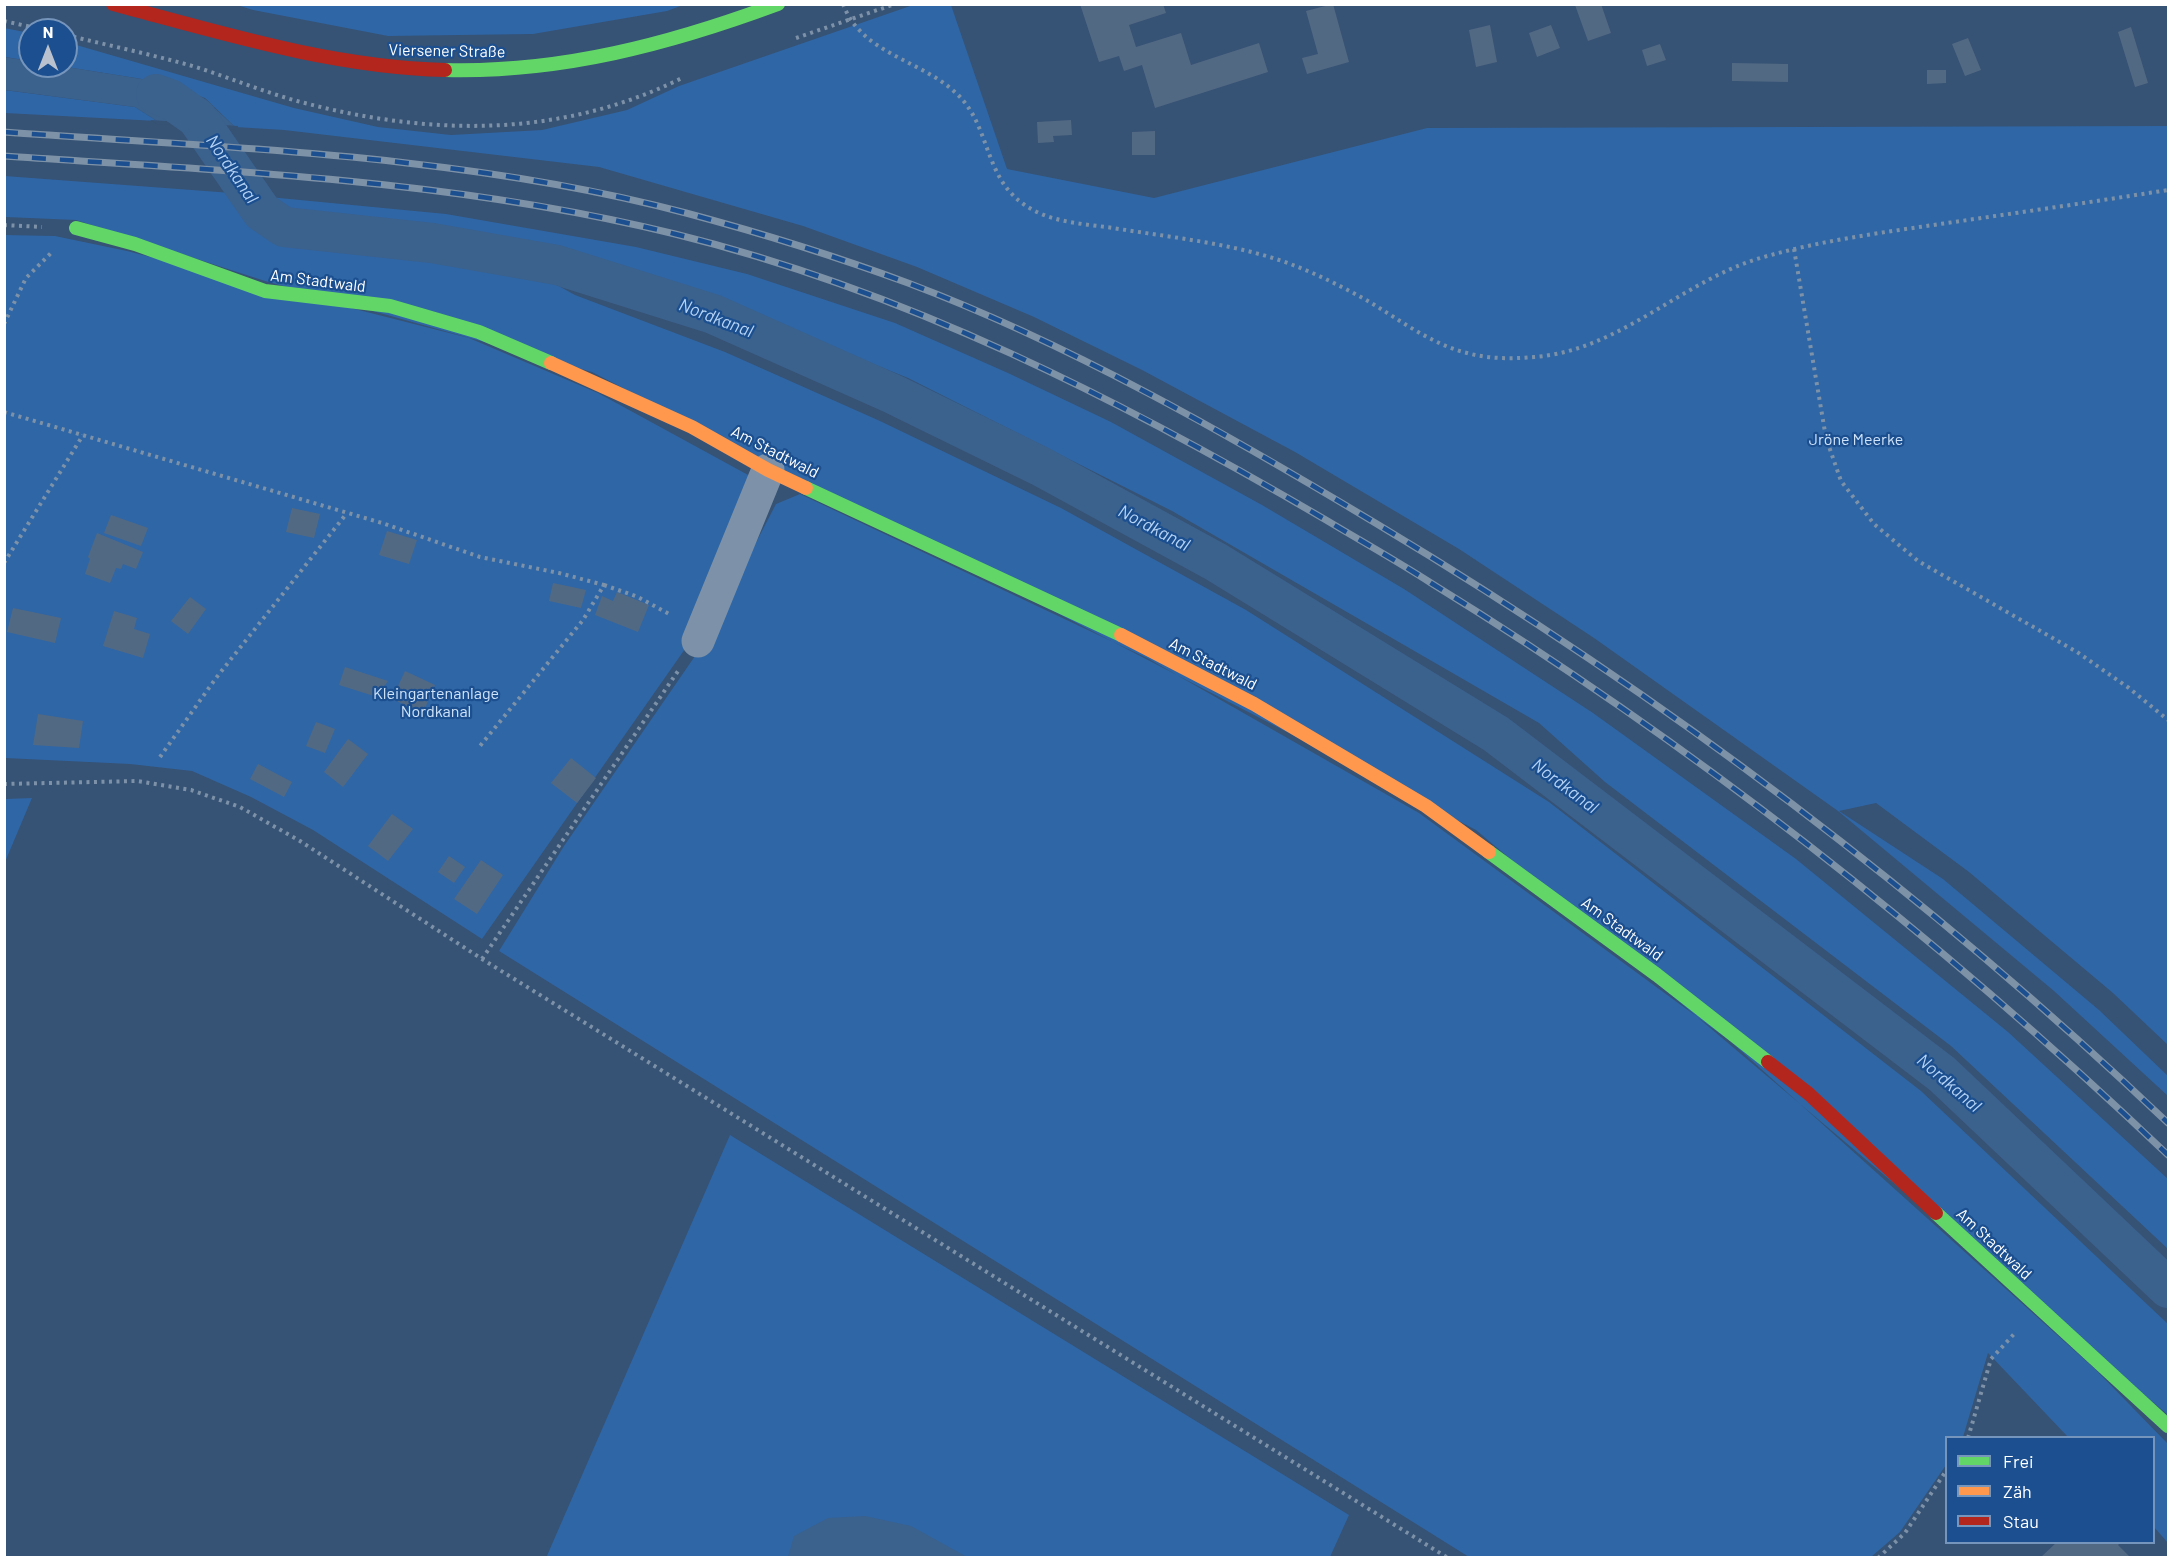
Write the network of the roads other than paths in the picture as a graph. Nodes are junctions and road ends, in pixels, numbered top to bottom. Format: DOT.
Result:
graph roads {
  1 [pos="113,4"];
  2 [pos="778,4"];
  3 [pos="76,228"];
  4 [pos="768,470"];
  5 [pos="700,637"];
  6 [pos="2169,1425"];
  1 -- 2 [label="street, Viersener Straße"];
  3 -- 4 [label="street, Am Stadtwald"];
  4 -- 5 [label="street"];
  4 -- 6 [label="street, Am Stadtwald"];
}
